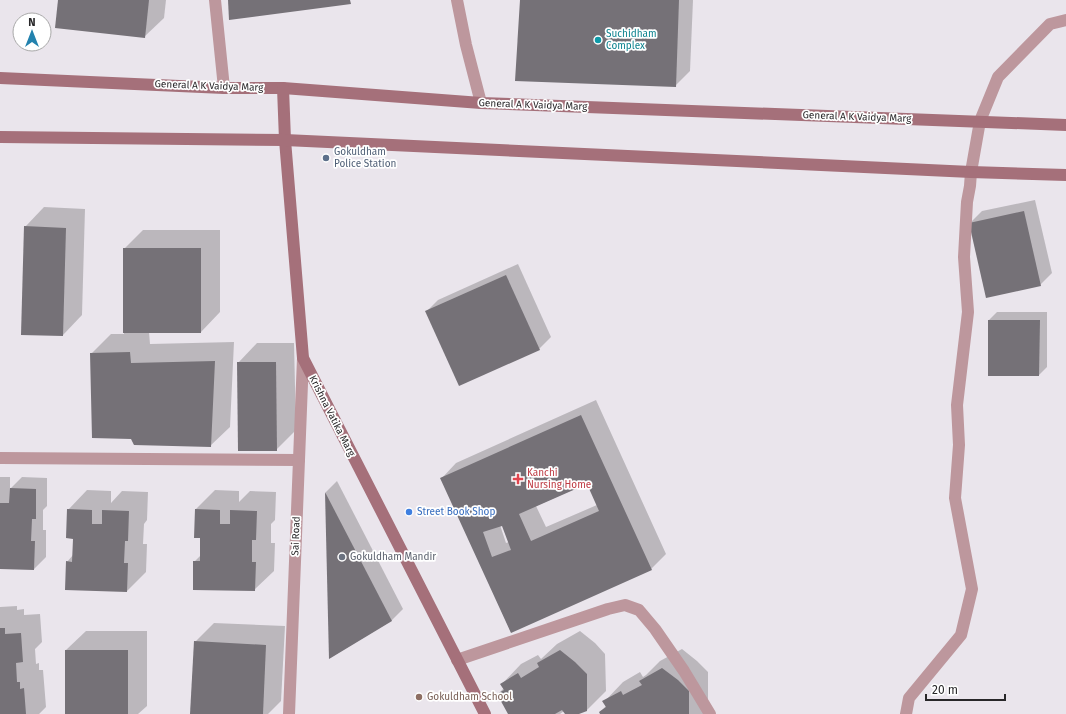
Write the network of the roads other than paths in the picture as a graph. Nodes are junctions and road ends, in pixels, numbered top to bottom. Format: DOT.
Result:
graph roads {
  1 [pos="215,0"];
  2 [pos="457,0"];
  3 [pos="1066,20"];
  4 [pos="0,78"];
  5 [pos="224,88"];
  6 [pos="283,88"];
  7 [pos="481,103"];
  8 [pos="980,121"];
  9 [pos="1066,125"];
  10 [pos="0,136"];
  11 [pos="285,140"];
  12 [pos="971,172"];
  13 [pos="1066,176"];
  14 [pos="303,358"];
  15 [pos="0,458"];
  16 [pos="299,460"];
  17 [pos="457,660"];
  18 [pos="289,714"];
  19 [pos="485,714"];
  20 [pos="710,714"];
  21 [pos="906,714"];
  1 -- 5 [label="street"];
  2 -- 7 [label="street"];
  3 -- 8 [label="street"];
  4 -- 5 [label="main road, General A K Vaidya Marg"];
  5 -- 6 [label="main road, General A K Vaidya Marg"];
  6 -- 7 [label="main road, General A K Vaidya Marg"];
  6 -- 11 [label="main road, Krishna Vatika Marg"];
  7 -- 8 [label="main road, General A K Vaidya Marg"];
  8 -- 9 [label="main road, General A K Vaidya Marg"];
  8 -- 12 [label="street"];
  10 -- 11 [label="main road"];
  11 -- 12 [label="main road"];
  11 -- 14 [label="main road, Krishna Vatika Marg"];
  12 -- 13 [label="main road"];
  12 -- 21 [label="street"];
  14 -- 16 [label="street, Sai Road"];
  14 -- 17 [label="main road, Krishna Vatika Marg"];
  15 -- 16 [label="street"];
  16 -- 18 [label="street, Sai Road"];
  17 -- 19 [label="main road, Krishna Vatika Marg"];
  17 -- 20 [label="street"];
}
